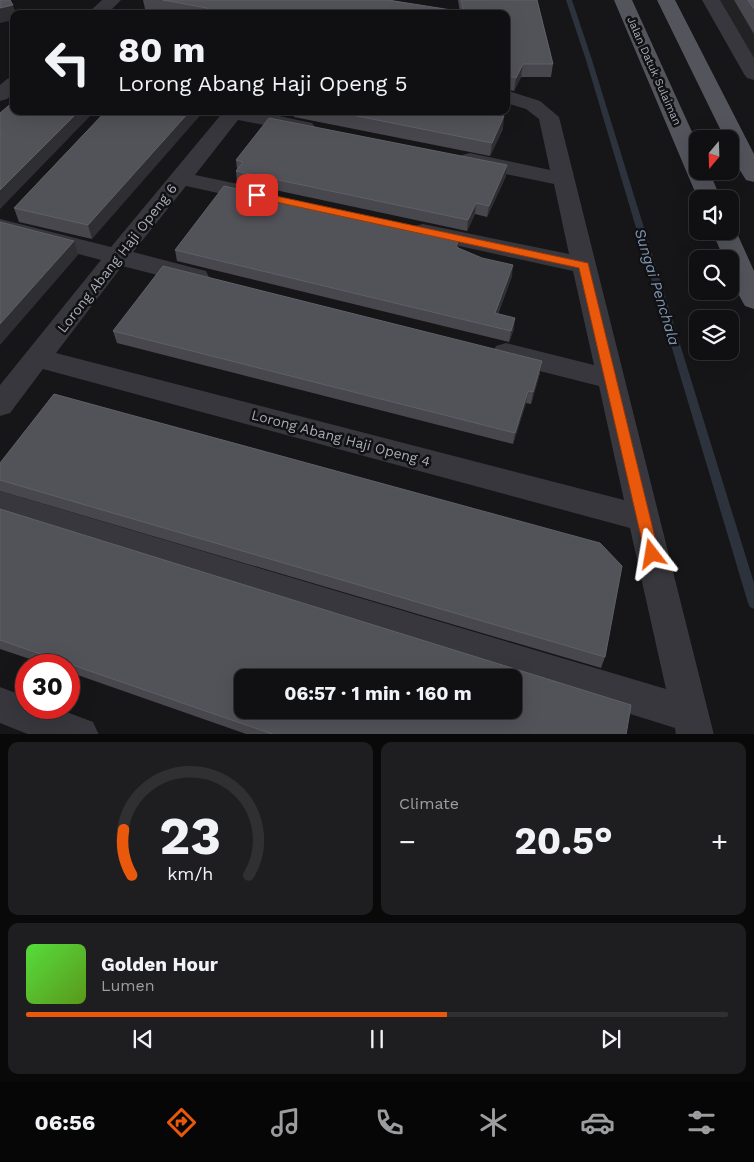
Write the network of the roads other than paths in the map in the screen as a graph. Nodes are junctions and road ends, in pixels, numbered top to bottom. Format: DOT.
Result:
graph roads {
  1 [pos="112,0"];
  2 [pos="623,0"];
  3 [pos="666,0"];
  4 [pos="711,0"];
  5 [pos="101,10"];
  6 [pos="754,74"];
  7 [pos="10,86"];
  8 [pos="0,95"];
  9 [pos="510,97"];
  10 [pos="232,115"];
  11 [pos="248,115"];
  12 [pos="321,131"];
  13 [pos="689,150"];
  14 [pos="447,156"];
  15 [pos="754,175"];
  16 [pos="180,178"];
  17 [pos="564,179"];
  18 [pos="276,199"];
  19 [pos="5,220"];
  20 [pos="401,226"];
  21 [pos="728,240"];
  22 [pos="116,256"];
  23 [pos="584,265"];
  24 [pos="223,283"];
  25 [pos="754,300"];
  26 [pos="484,348"];
  27 [pos="38,358"];
  28 [pos="610,379"];
  29 [pos="0,405"];
  30 [pos="0,504"];
  31 [pos="643,518"];
  32 [pos="0,705"];
  33 [pos="693,725"];
  34 [pos="80,734"];
  1 -- 5 [label="street"];
  2 -- 13 [label="main road, Jalan Datuk Sulaiman"];
  3 -- 15 [label="main road"];
  4 -- 6 [label="street"];
  7 -- 8 [label="street"];
  9 -- 17 [label="street"];
  10 -- 16 [label="street, Lorong Abang Haji Openg 6"];
  11 -- 12 [label="street"];
  14 -- 17 [label="street"];
  16 -- 18 [label="street"];
  16 -- 22 [label="street, Lorong Abang Haji Openg 6"];
  17 -- 23 [label="street"];
  19 -- 22 [label="street"];
  20 -- 23 [label="street"];
  21 -- 25 [label="main road"];
  22 -- 24 [label="street"];
  22 -- 27 [label="street, Lorong Abang Haji Openg 6"];
  23 -- 28 [label="street"];
  26 -- 28 [label="street"];
  27 -- 29 [label="street, Lorong Abang Haji Openg 6"];
  27 -- 31 [label="street, Lorong Abang Haji Openg 4"];
  28 -- 31 [label="street"];
  30 -- 33 [label="street"];
  31 -- 33 [label="street"];
  32 -- 34 [label="street"];
}
